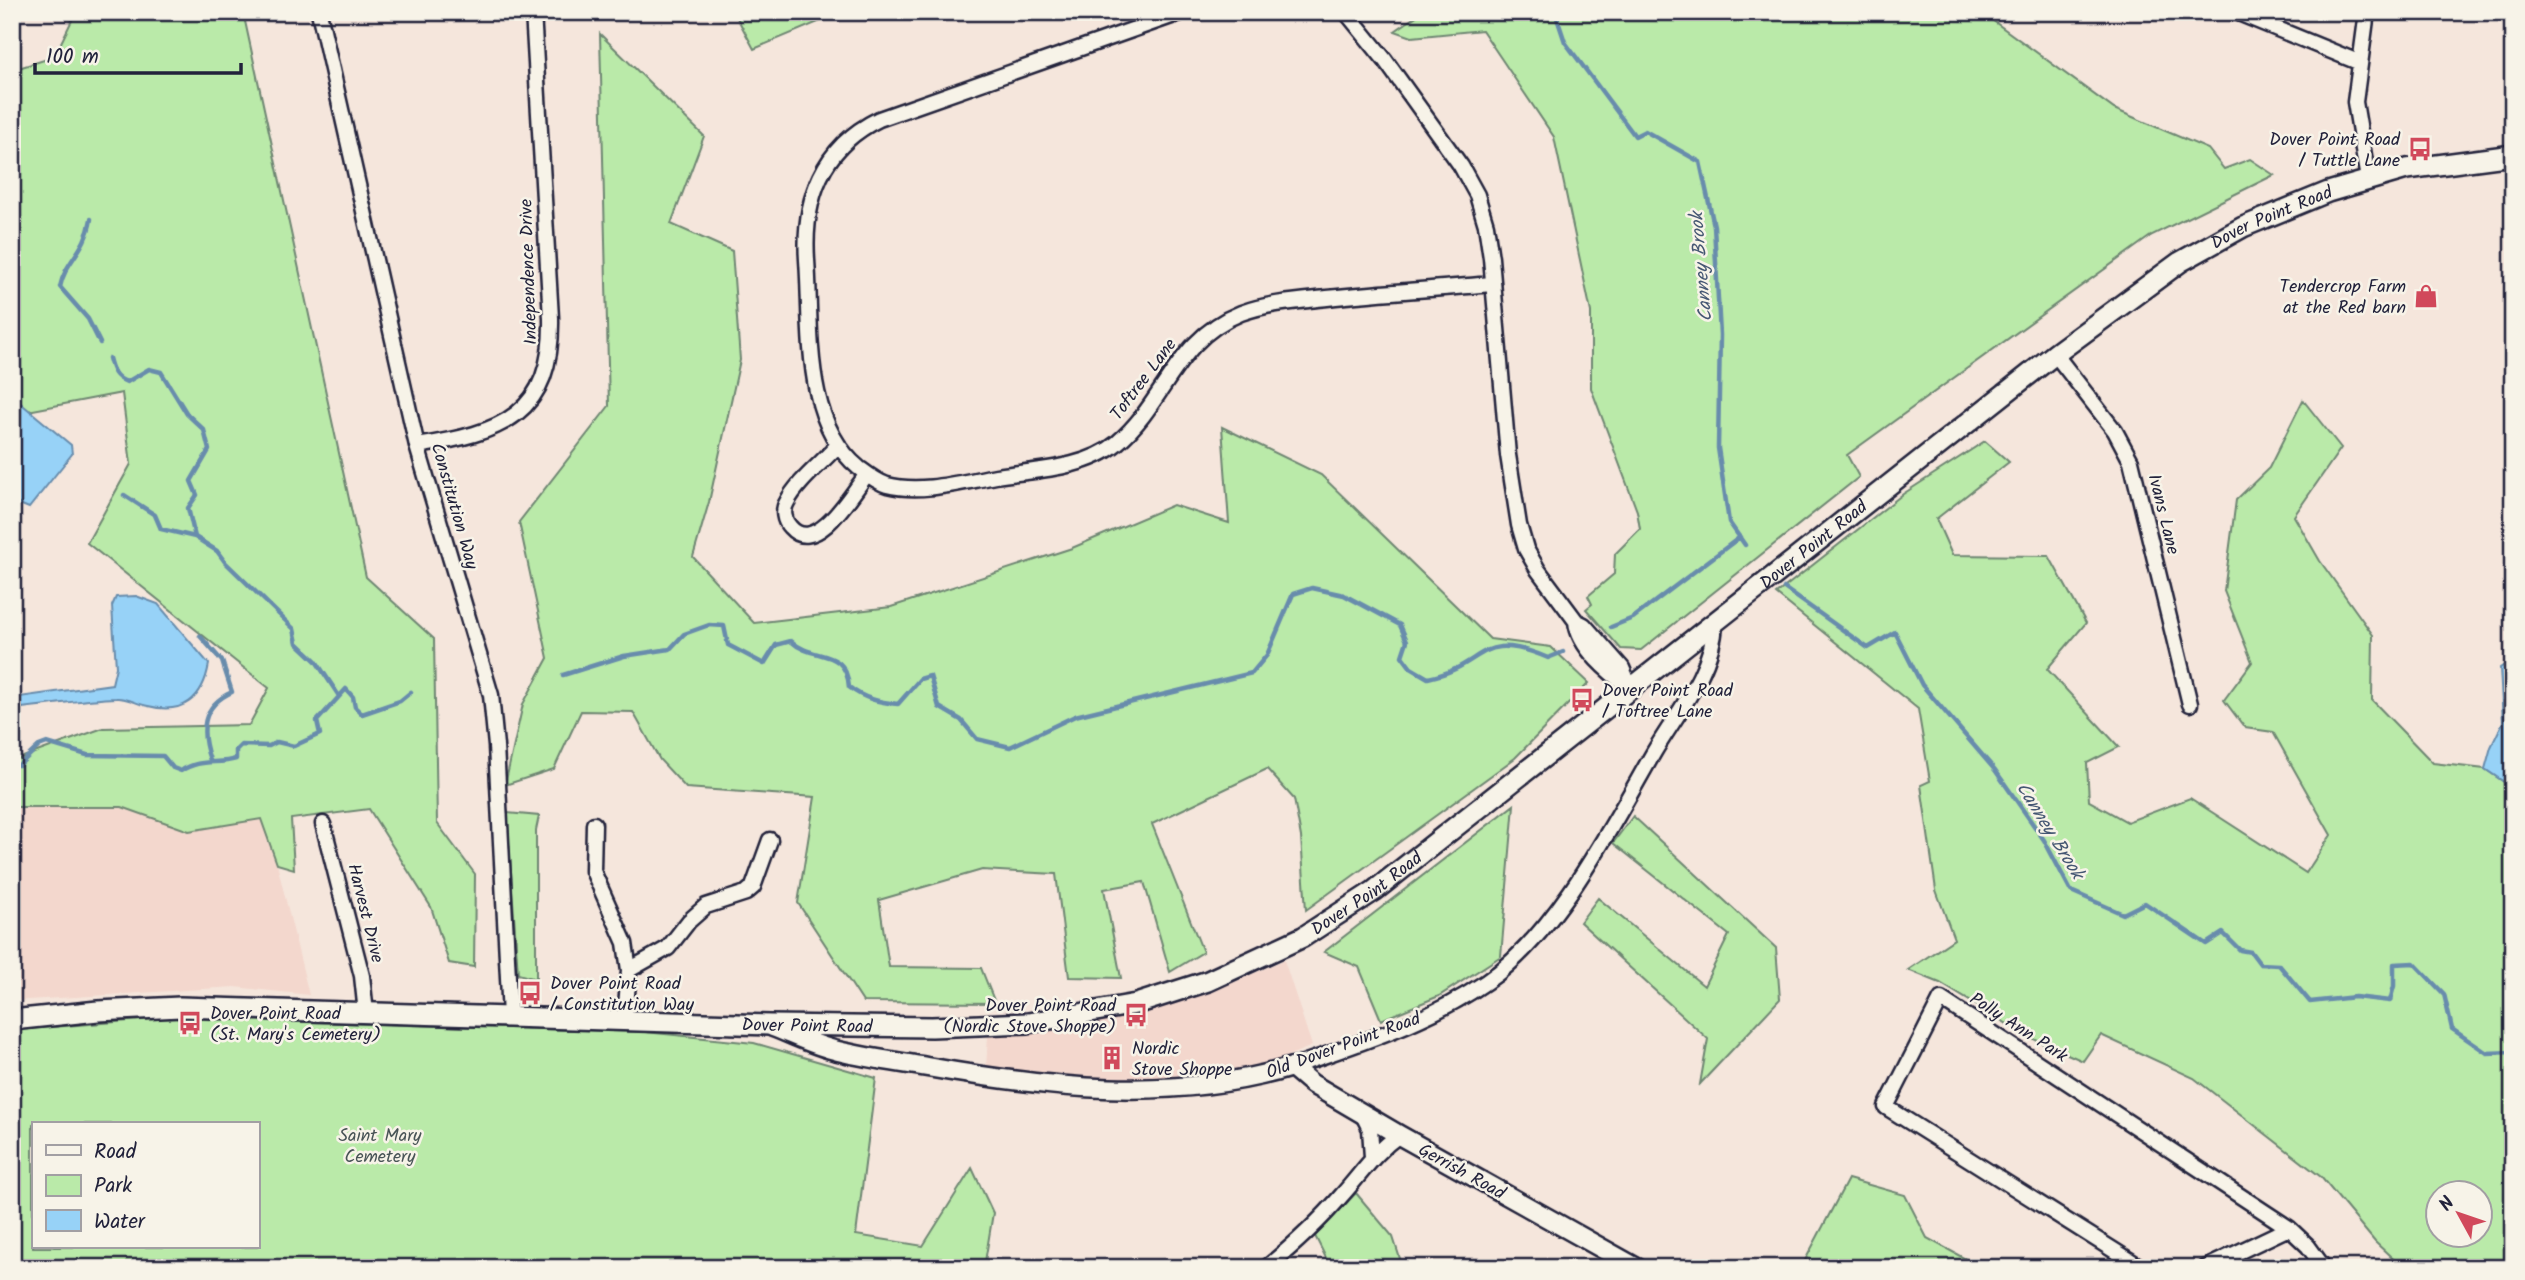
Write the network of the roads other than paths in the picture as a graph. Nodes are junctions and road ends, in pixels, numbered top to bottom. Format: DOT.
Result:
graph roads {
  1 [pos="318,12"];
  2 [pos="533,12"];
  3 [pos="1183,12"];
  4 [pos="1346,12"];
  5 [pos="2236,12"];
  6 [pos="2367,12"];
  7 [pos="2358,62"];
  8 [pos="2513,155"];
  9 [pos="2368,179"];
  10 [pos="1492,284"];
  11 [pos="2055,354"];
  12 [pos="417,446"];
  13 [pos="837,446"];
  14 [pos="867,474"];
  15 [pos="1715,624"];
  16 [pos="1631,689"];
  17 [pos="2190,704"];
  18 [pos="323,824"];
  19 [pos="594,824"];
  20 [pos="770,840"];
  21 [pos="629,970"];
  22 [pos="366,1013"];
  23 [pos="510,1016"];
  24 [pos="625,1019"];
  25 [pos="12,1020"];
  26 [pos="770,1025"];
  27 [pos="1292,1067"];
  28 [pos="1363,1115"];
  29 [pos="1398,1135"];
  30 [pos="1372,1157"];
  31 [pos="2289,1228"];
  32 [pos="1266,1268"];
  33 [pos="1637,1268"];
  34 [pos="2142,1268"];
  35 [pos="2205,1268"];
  36 [pos="2324,1268"];
  1 -- 12 [label="street, Constitution Way"];
  2 -- 12 [label="street, Independence Drive"];
  3 -- 13 [label="street, Toftree Lane"];
  4 -- 10 [label="street"];
  5 -- 7 [label="street"];
  6 -- 7 [label="street"];
  7 -- 9 [label="street"];
  8 -- 9 [label="main road, Dover Point Road"];
  9 -- 11 [label="main road, Dover Point Road"];
  10 -- 14 [label="street, Toftree Lane"];
  10 -- 16 [label="street"];
  11 -- 15 [label="main road, Dover Point Road"];
  11 -- 17 [label="street, Ivans Lane"];
  12 -- 23 [label="street, Constitution Way"];
  13 -- 14 [label="street, Toftree Lane"];
  13 -- 14 [label="street"];
  15 -- 16 [label="main road, Dover Point Road"];
  15 -- 27 [label="street, Old Dover Point Road"];
  16 -- 26 [label="main road, Dover Point Road"];
  18 -- 22 [label="street, Harvest Drive"];
  19 -- 21 [label="street"];
  20 -- 21 [label="street"];
  21 -- 24 [label="street"];
  22 -- 23 [label="main road, Dover Point Road"];
  22 -- 25 [label="main road, Dover Point Road"];
  23 -- 24 [label="main road, Dover Point Road"];
  24 -- 26 [label="main road, Dover Point Road"];
  26 -- 27 [label="street, Old Dover Point Road"];
  27 -- 28 [label="street, Gerrish Road"];
  28 -- 29 [label="street, Gerrish Road"];
  28 -- 30 [label="street"];
  29 -- 30 [label="street"];
  29 -- 33 [label="street, Gerrish Road"];
  30 -- 32 [label="street"];
  31 -- 34 [label="street, Polly Ann Park"];
  31 -- 35 [label="street"];
  31 -- 36 [label="street, Polly Ann Park"];
}
